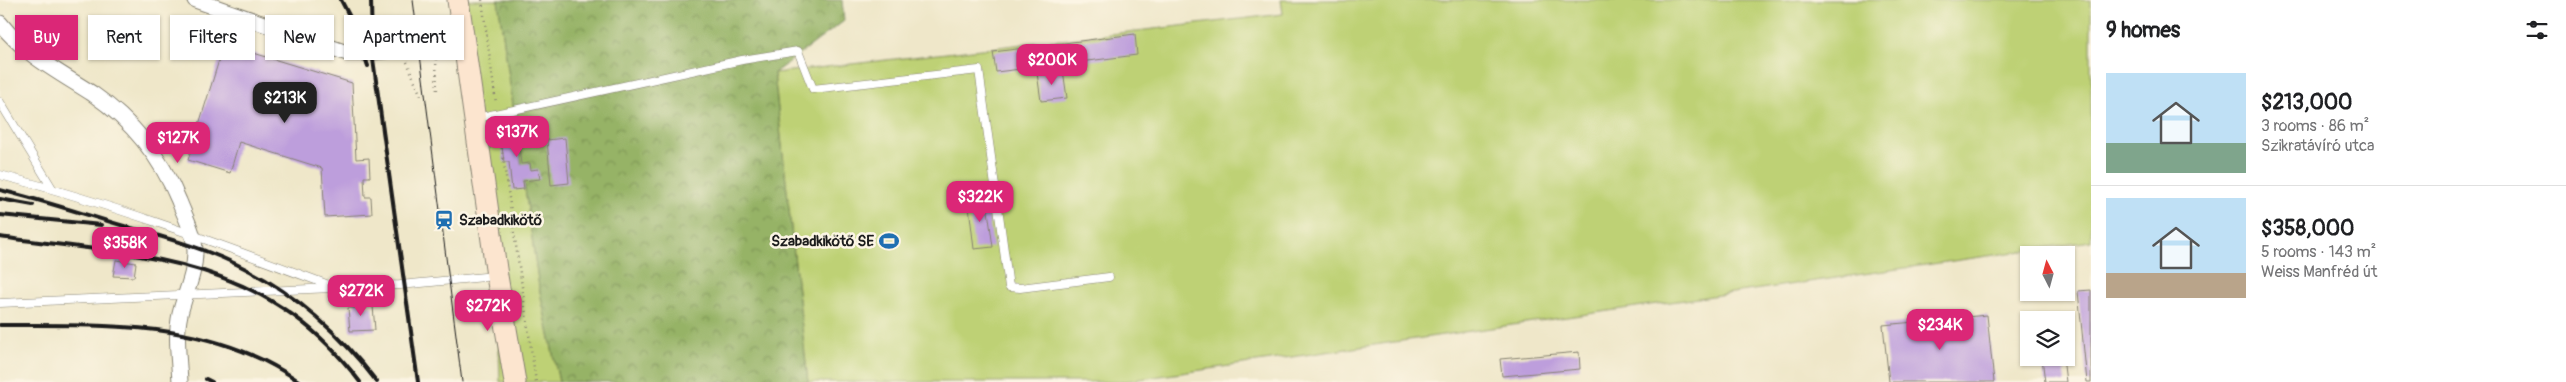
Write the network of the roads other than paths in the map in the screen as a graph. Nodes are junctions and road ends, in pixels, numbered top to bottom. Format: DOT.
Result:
graph roads {
  1 [pos="195,0"];
  2 [pos="458,0"];
  3 [pos="460,15"];
  4 [pos="0,23"];
  5 [pos="464,42"];
  6 [pos="344,52"];
  7 [pos="0,102"];
  8 [pos="475,118"];
  9 [pos="0,175"];
  10 [pos="52,188"];
  11 [pos="192,234"];
  12 [pos="497,276"];
  13 [pos="1109,277"];
  14 [pos="338,288"];
  15 [pos="186,295"];
  16 [pos="0,303"];
  17 [pos="180,382"];
  18 [pos="515,382"];
  1 -- 6 [label="street"];
  2 -- 3 [label="main road"];
  4 -- 11 [label="street"];
  5 -- 8 [label="main road"];
  7 -- 10 [label="lane"];
  8 -- 12 [label="main road"];
  8 -- 13 [label="lane"];
  9 -- 10 [label="lane"];
  10 -- 11 [label="lane"];
  11 -- 14 [label="lane"];
  11 -- 15 [label="street"];
  12 -- 14 [label="lane"];
  12 -- 18 [label="main road"];
  14 -- 15 [label="lane"];
  15 -- 16 [label="lane"];
  15 -- 17 [label="street"];
}
